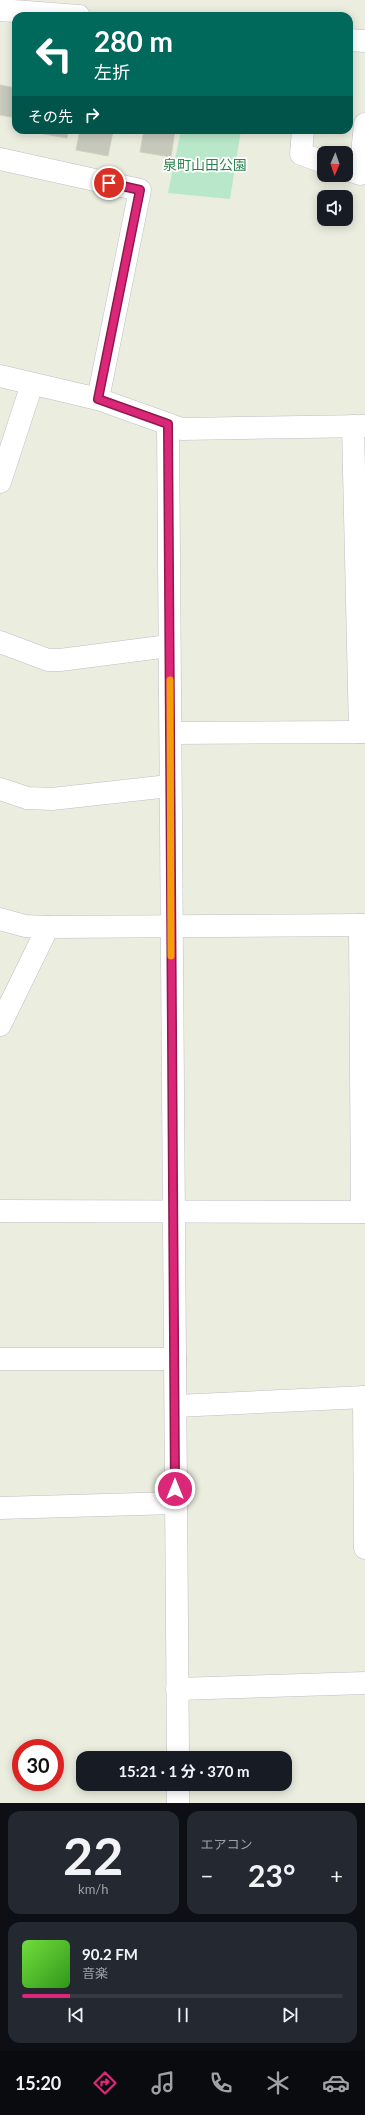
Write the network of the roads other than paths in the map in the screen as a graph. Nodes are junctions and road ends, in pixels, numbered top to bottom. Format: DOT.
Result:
graph roads {
  1 [pos="0,10"];
  2 [pos="26,12"];
  3 [pos="353,40"];
  4 [pos="365,41"];
  5 [pos="365,124"];
  6 [pos="303,134"];
  7 [pos="0,159"];
  8 [pos="317,160"];
  9 [pos="353,172"];
  10 [pos="0,376"];
  11 [pos="32,384"];
  12 [pos="98,399"];
  13 [pos="168,424"];
  14 [pos="359,426"];
  15 [pos="0,482"];
  16 [pos="0,642"];
  17 [pos="169,646"];
  18 [pos="363,732"];
  19 [pos="171,733"];
  20 [pos="169,786"];
  21 [pos="0,789"];
  22 [pos="0,919"];
  23 [pos="362,925"];
  24 [pos="170,926"];
  25 [pos="48,927"];
  26 [pos="0,1025"];
  27 [pos="0,1211"];
  28 [pos="364,1212"];
  29 [pos="174,1213"];
  30 [pos="175,1358"];
  31 [pos="0,1359"];
  32 [pos="364,1397"];
  33 [pos="176,1406"];
  34 [pos="175,1503"];
  35 [pos="0,1508"];
  36 [pos="365,1548"];
  37 [pos="365,1683"];
  38 [pos="177,1689"];
  39 [pos="178,1751"];
  40 [pos="178,1791"];
  41 [pos="178,1803"];
  1 -- 2 [label="street"];
  3 -- 4 [label="street"];
  5 -- 9 [label="street"];
  6 -- 8 [label="street"];
  7 -- 12 [label="street"];
  10 -- 11 [label="street"];
  11 -- 12 [label="street"];
  11 -- 15 [label="street"];
  12 -- 13 [label="street"];
  13 -- 14 [label="street"];
  13 -- 17 [label="street"];
  14 -- 18 [label="street"];
  16 -- 17 [label="street"];
  17 -- 19 [label="street"];
  18 -- 19 [label="street"];
  19 -- 20 [label="street"];
  20 -- 21 [label="street"];
  20 -- 24 [label="street"];
  22 -- 25 [label="street"];
  23 -- 24 [label="street"];
  23 -- 28 [label="street"];
  24 -- 25 [label="street"];
  24 -- 29 [label="street"];
  25 -- 26 [label="street"];
  27 -- 29 [label="street"];
  28 -- 29 [label="street"];
  29 -- 30 [label="street"];
  30 -- 31 [label="street"];
  30 -- 33 [label="street"];
  32 -- 33 [label="street"];
  32 -- 36 [label="street"];
  33 -- 34 [label="street"];
  34 -- 35 [label="street"];
  34 -- 38 [label="street"];
  37 -- 38 [label="street"];
  38 -- 39 [label="street"];
  40 -- 41 [label="street"];
}
